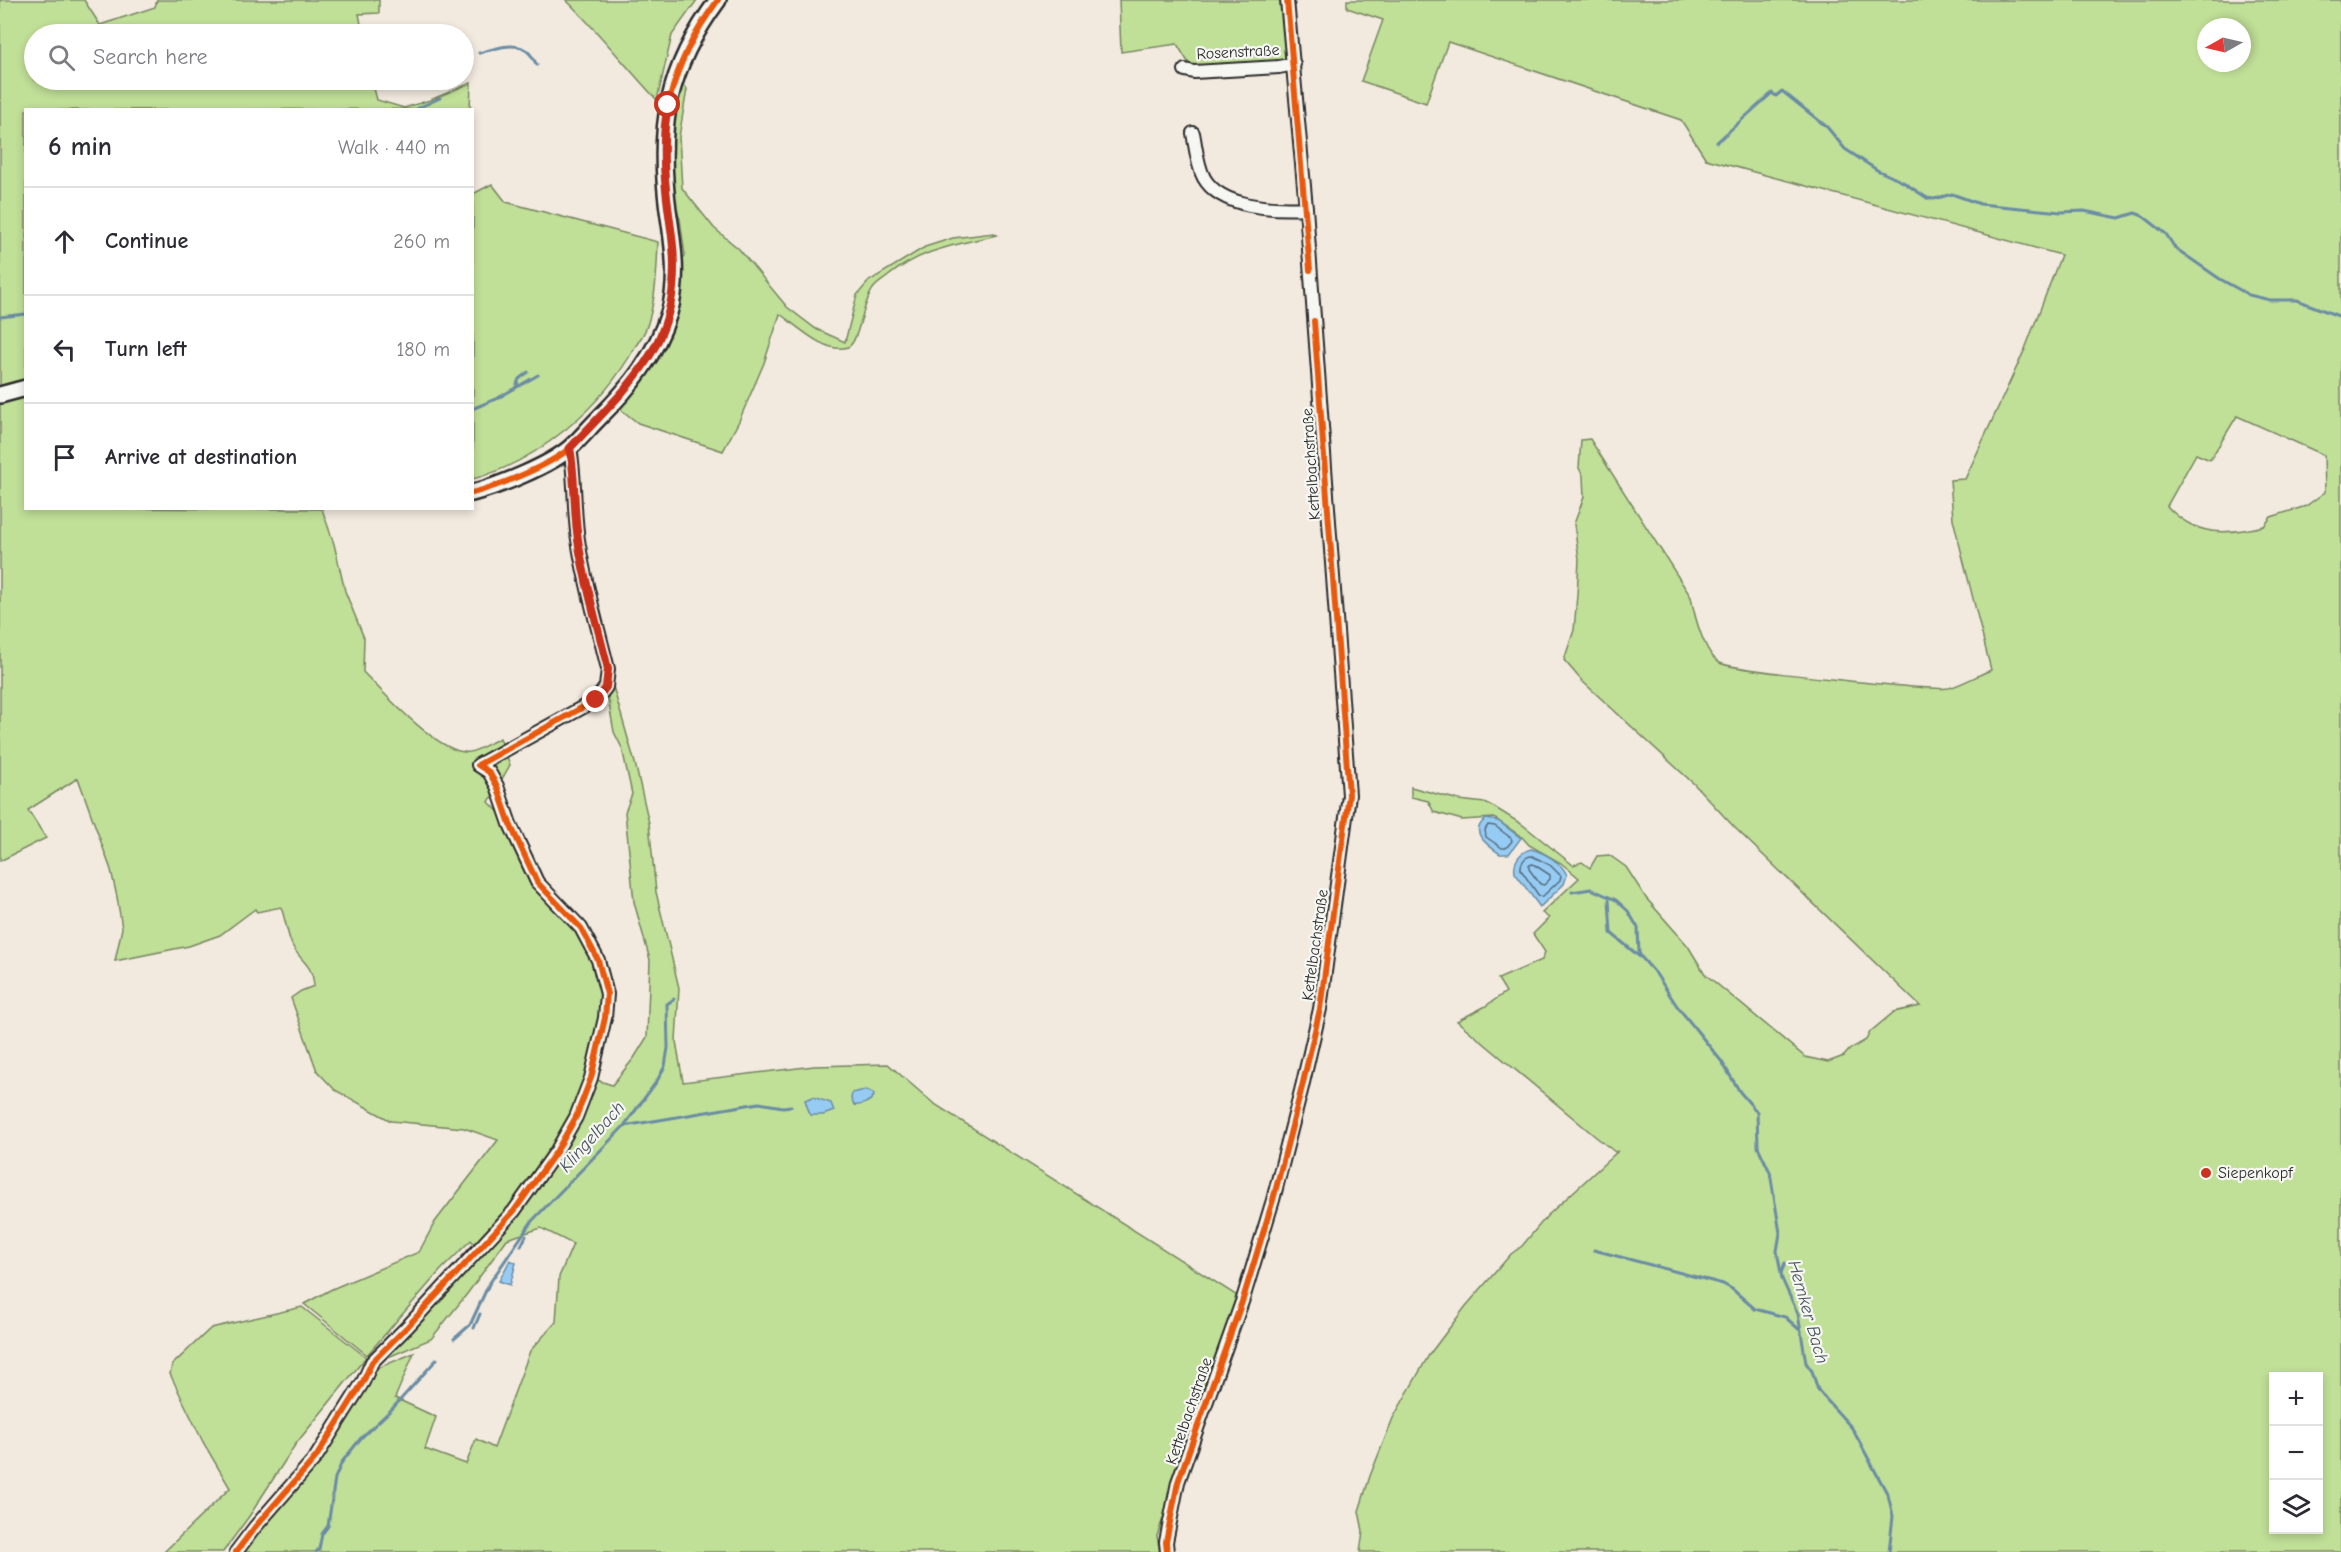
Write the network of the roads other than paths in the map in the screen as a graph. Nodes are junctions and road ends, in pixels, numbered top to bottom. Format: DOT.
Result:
graph roads {
  1 [pos="718,0"];
  2 [pos="1287,0"];
  3 [pos="1294,64"];
  4 [pos="1185,70"];
  5 [pos="1193,133"];
  6 [pos="1306,208"];
  7 [pos="24,389"];
  8 [pos="0,395"];
  9 [pos="570,448"];
  10 [pos="474,492"];
  11 [pos="236,1552"];
  12 [pos="1167,1552"];
  1 -- 9 [label="main road"];
  2 -- 3 [label="street, Kettelbachstraße"];
  3 -- 4 [label="street, Rosenstraße"];
  3 -- 6 [label="street, Kettelbachstraße"];
  5 -- 6 [label="street"];
  6 -- 12 [label="street, Kettelbachstraße"];
  7 -- 8 [label="main road"];
  9 -- 10 [label="main road"];
  9 -- 11 [label="street"];
}
